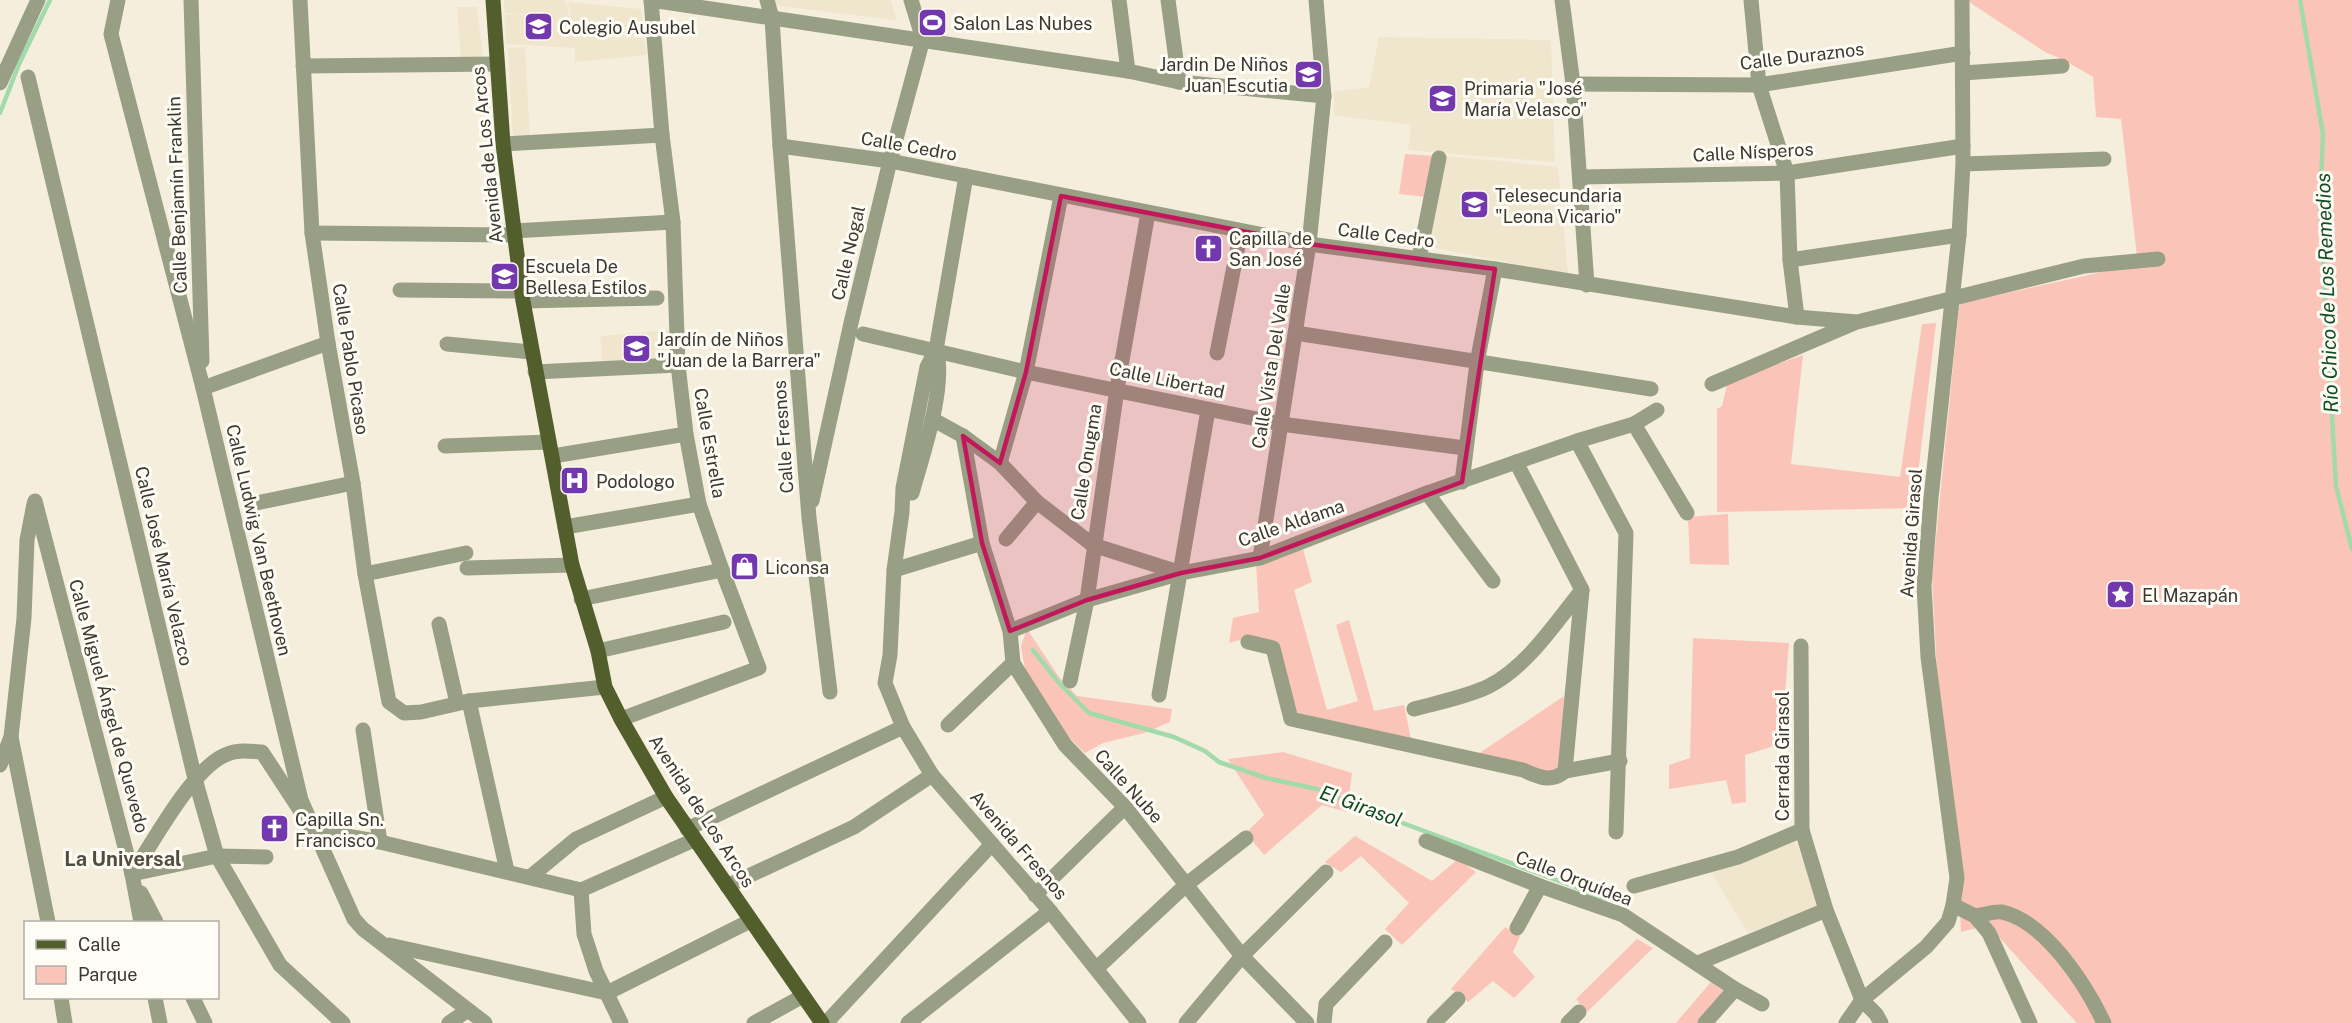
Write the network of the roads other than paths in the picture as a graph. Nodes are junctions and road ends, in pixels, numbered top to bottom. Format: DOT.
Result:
graph roads {
  1 [pos="38,0"];
  2 [pos="118,0"];
  3 [pos="300,0"];
  4 [pos="493,0"];
  5 [pos="651,0"];
  6 [pos="767,0"];
  7 [pos="910,0"];
  8 [pos="1119,0"];
  9 [pos="1168,0"];
  10 [pos="1316,0"];
  11 [pos="1562,0"];
  12 [pos="1751,0"];
  13 [pos="1962,0"];
  14 [pos="673,2"];
  15 [pos="194,4"];
  16 [pos="772,18"];
  17 [pos="923,39"];
  18 [pos="1963,53"];
  19 [pos="497,64"];
  20 [pos="303,66"];
  21 [pos="2062,66"];
  22 [pos="1128,71"];
  23 [pos="1963,73"];
  24 [pos="28,77"];
  25 [pos="1179,82"];
  26 [pos="0,83"];
  27 [pos="1573,84"];
  28 [pos="1760,85"];
  29 [pos="1324,96"];
  30 [pos="662,135"];
  31 [pos="503,144"];
  32 [pos="780,146"];
  33 [pos="1963,146"];
  34 [pos="1439,158"];
  35 [pos="2104,159"];
  36 [pos="890,161"];
  37 [pos="1963,164"];
  38 [pos="1787,173"];
  39 [pos="966,176"];
  40 [pos="1580,177"];
  41 [pos="1061,196"];
  42 [pos="1148,213"];
  43 [pos="673,222"];
  44 [pos="1241,231"];
  45 [pos="312,233"];
  46 [pos="514,233"];
  47 [pos="1959,235"];
  48 [pos="1309,244"];
  49 [pos="1419,258"];
  50 [pos="2158,259"];
  51 [pos="1790,260"];
  52 [pos="1494,269"];
  53 [pos="1587,285"];
  54 [pos="400,290"];
  55 [pos="522,296"];
  56 [pos="657,298"];
  57 [pos="1953,298"];
  58 [pos="1797,317"];
  59 [pos="1857,322"];
  60 [pos="1296,333"];
  61 [pos="863,334"];
  62 [pos="328,343"];
  63 [pos="447,344"];
  64 [pos="936,350"];
  65 [pos="531,352"];
  66 [pos="1217,353"];
  67 [pos="1477,363"];
  68 [pos="678,366"];
  69 [pos="535,372"];
  70 [pos="1026,372"];
  71 [pos="1712,384"];
  72 [pos="203,388"];
  73 [pos="1117,389"];
  74 [pos="1650,389"];
  75 [pos="1208,410"];
  76 [pos="1657,411"];
  77 [pos="932,419"];
  78 [pos="1281,424"];
  79 [pos="1634,424"];
  80 [pos="686,434"];
  81 [pos="963,436"];
  82 [pos="1577,441"];
  83 [pos="445,446"];
  84 [pos="1465,448"];
  85 [pos="551,449"];
  86 [pos="1516,462"];
  87 [pos="1000,463"];
  88 [pos="1462,482"];
  89 [pos="352,483"];
  90 [pos="1427,493"];
  91 [pos="1037,502"];
  92 [pos="256,503"];
  93 [pos="699,504"];
  94 [pos="902,512"];
  95 [pos="1687,513"];
  96 [pos="809,518"];
  97 [pos="565,527"];
  98 [pos="1006,539"];
  99 [pos="982,543"];
  100 [pos="1093,545"];
  101 [pos="1260,558"];
  102 [pos="572,565"];
  103 [pos="722,570"];
  104 [pos="894,570"];
  105 [pos="1181,573"];
  106 [pos="365,574"];
  107 [pos="1493,581"];
  108 [pos="1582,590"];
  109 [pos="581,599"];
  110 [pos="1087,600"];
  111 [pos="724,622"];
  112 [pos="439,624"];
  113 [pos="1010,631"];
  114 [pos="1248,642"];
  115 [pos="1801,646"];
  116 [pos="598,651"];
  117 [pos="1013,663"];
  118 [pos="1070,681"];
  119 [pos="605,687"];
  120 [pos="830,692"];
  121 [pos="1159,695"];
  122 [pos="463,702"];
  123 [pos="1414,709"];
  124 [pos="621,719"];
  125 [pos="948,725"];
  126 [pos="903,727"];
  127 [pos="363,730"];
  128 [pos="11,736"];
  129 [pos="1620,761"];
  130 [pos="0,765"];
  131 [pos="1565,771"];
  132 [pos="932,775"];
  133 [pos="195,779"];
  134 [pos="666,797"];
  135 [pos="1125,807"];
  136 [pos="313,830"];
  137 [pos="1802,830"];
  138 [pos="1616,832"];
  139 [pos="690,834"];
  140 [pos="1246,838"];
  141 [pos="1426,841"];
  142 [pos="380,842"];
  143 [pos="992,843"];
  144 [pos="217,856"];
  145 [pos="266,856"];
  146 [pos="507,870"];
  147 [pos="1326,872"];
  148 [pos="132,874"];
  149 [pos="530,877"];
  150 [pos="1187,884"];
  151 [pos="727,886"];
  152 [pos="1540,886"];
  153 [pos="1634,886"];
  154 [pos="581,890"];
  155 [pos="1035,896"];
  156 [pos="1953,905"];
  157 [pos="1826,910"];
  158 [pos="1050,911"];
  159 [pos="1975,916"];
  160 [pos="48,921"];
  161 [pos="141,921"];
  162 [pos="156,921"];
  163 [pos="750,921"];
  164 [pos="1517,928"];
  165 [pos="1385,942"];
  166 [pos="383,943"];
  167 [pos="1242,956"];
  168 [pos="1698,962"];
  169 [pos="1097,968"];
  170 [pos="1735,989"];
  171 [pos="607,993"];
  172 [pos="803,996"];
  173 [pos="61,999"];
  174 [pos="155,999"];
  175 [pos="194,999"];
  176 [pos="1458,999"];
  177 [pos="1862,1000"];
  178 [pos="1762,1004"];
  179 [pos="468,1010"];
  180 [pos="1880,1021"];
  181 [pos="65,1023"];
  182 [pos="160,1023"];
  183 [pos="206,1023"];
  184 [pos="344,1023"];
  185 [pos="449,1023"];
  186 [pos="485,1023"];
  187 [pos="621,1023"];
  188 [pos="754,1023"];
  189 [pos="824,1023"];
  190 [pos="908,1023"];
  191 [pos="1139,1023"];
  192 [pos="1186,1023"];
  193 [pos="1307,1023"];
  194 [pos="1324,1023"];
  195 [pos="1434,1023"];
  196 [pos="1705,1023"];
  197 [pos="1846,1023"];
  198 [pos="2030,1023"];
  199 [pos="2103,1023"];
  1 -- 26 [label="street"];
  2 -- 72 [label="street, Calle Ludwig Van Beethoven"];
  3 -- 20 [label="street, Calle Pablo Picaso"];
  4 -- 19 [label="main road, Avenida de Los Arcos"];
  5 -- 14 [label="street"];
  5 -- 30 [label="street, Calle Estrella"];
  6 -- 16 [label="street, Calle Fresnos"];
  7 -- 17 [label="street"];
  8 -- 22 [label="street"];
  9 -- 25 [label="street"];
  10 -- 29 [label="street, Calle Vista Del Valle"];
  11 -- 27 [label="street"];
  12 -- 28 [label="street"];
  13 -- 18 [label="street, Avenida Girasol"];
  14 -- 16 [label="street"];
  15 -- 72 [label="street, Calle Benjamín Franklin"];
  16 -- 17 [label="street"];
  16 -- 32 [label="street, Calle Fresnos"];
  17 -- 22 [label="street"];
  17 -- 36 [label="street, Calle Nogal"];
  18 -- 23 [label="street, Avenida Girasol"];
  18 -- 28 [label="street, Calle Duraznos"];
  19 -- 20 [label="street"];
  19 -- 31 [label="main road, Avenida de Los Arcos"];
  20 -- 45 [label="street, Calle Pablo Picaso"];
  21 -- 23 [label="street"];
  22 -- 25 [label="street"];
  23 -- 33 [label="street, Avenida Girasol"];
  24 -- 133 [label="street, Calle José María Velazco"];
  25 -- 29 [label="street"];
  27 -- 28 [label="street, Calle Duraznos"];
  27 -- 40 [label="street"];
  28 -- 38 [label="street"];
  29 -- 48 [label="street, Calle Vista Del Valle"];
  30 -- 31 [label="street"];
  30 -- 43 [label="street, Calle Estrella"];
  31 -- 46 [label="main road, Avenida de Los Arcos"];
  32 -- 36 [label="street, Calle Cedro"];
  32 -- 96 [label="street, Calle Fresnos"];
  33 -- 37 [label="street, Avenida Girasol"];
  33 -- 38 [label="street, Calle Nísperos"];
  34 -- 49 [label="street"];
  35 -- 37 [label="street"];
  36 -- 39 [label="street, Calle Cedro"];
  36 -- 96 [label="street, Calle Nogal"];
  37 -- 47 [label="street, Avenida Girasol"];
  38 -- 40 [label="street, Calle Nísperos"];
  38 -- 51 [label="street"];
  39 -- 41 [label="street, Calle Cedro"];
  39 -- 64 [label="street"];
  40 -- 53 [label="street"];
  41 -- 42 [label="street, Calle Cedro"];
  41 -- 70 [label="street"];
  42 -- 44 [label="street, Calle Cedro"];
  42 -- 73 [label="street, Calle Onugma"];
  43 -- 46 [label="street"];
  43 -- 68 [label="street, Calle Estrella"];
  44 -- 48 [label="street, Calle Cedro"];
  44 -- 66 [label="street"];
  45 -- 46 [label="street"];
  45 -- 62 [label="street, Calle Pablo Picaso"];
  46 -- 55 [label="main road, Avenida de Los Arcos"];
  47 -- 51 [label="street"];
  47 -- 57 [label="street, Avenida Girasol"];
  48 -- 49 [label="street, Calle Cedro"];
  48 -- 60 [label="street, Calle Vista Del Valle"];
  49 -- 52 [label="street, Calle Cedro"];
  50 -- 57 [label="street, Calle Cedro"];
  51 -- 58 [label="street"];
  52 -- 53 [label="street, Calle Cedro"];
  52 -- 67 [label="street"];
  53 -- 58 [label="street, Calle Cedro"];
  54 -- 55 [label="street"];
  55 -- 56 [label="street"];
  55 -- 65 [label="main road, Avenida de Los Arcos"];
  57 -- 59 [label="street, Calle Cedro"];
  57 -- 156 [label="street, Avenida Girasol"];
  58 -- 59 [label="street, Calle Cedro"];
  59 -- 71 [label="street"];
  60 -- 67 [label="street"];
  60 -- 78 [label="street, Calle Vista Del Valle"];
  61 -- 64 [label="street, Calle Libertad"];
  62 -- 72 [label="street"];
  62 -- 89 [label="street, Calle Pablo Picaso"];
  63 -- 65 [label="street"];
  64 -- 70 [label="street, Calle Libertad"];
  64 -- 77 [label="street"];
  64 -- 94 [label="street"];
  65 -- 69 [label="main road, Avenida de Los Arcos"];
  67 -- 74 [label="street"];
  67 -- 84 [label="street"];
  68 -- 69 [label="street"];
  68 -- 80 [label="street, Calle Estrella"];
  69 -- 85 [label="main road, Avenida de Los Arcos"];
  70 -- 73 [label="street, Calle Libertad"];
  70 -- 87 [label="street"];
  72 -- 136 [label="street, Calle Ludwig Van Beethoven"];
  73 -- 75 [label="street, Calle Libertad"];
  73 -- 100 [label="street, Calle Onugma"];
  75 -- 78 [label="street, Calle Libertad"];
  75 -- 105 [label="street"];
  76 -- 79 [label="street, Calle Aldama"];
  77 -- 81 [label="street, Calle Aldama"];
  77 -- 94 [label="street"];
  78 -- 84 [label="street, Calle Libertad"];
  78 -- 101 [label="street, Calle Vista Del Valle"];
  79 -- 82 [label="street, Calle Aldama"];
  79 -- 95 [label="street"];
  80 -- 85 [label="street"];
  80 -- 93 [label="street, Calle Estrella"];
  81 -- 87 [label="street, Calle Aldama"];
  81 -- 99 [label="street, Calle Nube"];
  82 -- 86 [label="street, Calle Aldama"];
  82 -- 129 [label="street"];
  83 -- 85 [label="street"];
  84 -- 88 [label="street"];
  85 -- 97 [label="main road, Avenida de Los Arcos"];
  86 -- 88 [label="street, Calle Aldama"];
  86 -- 108 [label="street"];
  87 -- 91 [label="street, Calle Aldama"];
  88 -- 90 [label="street, Calle Aldama"];
  89 -- 92 [label="street"];
  89 -- 106 [label="street, Calle Pablo Picaso"];
  90 -- 101 [label="street, Calle Aldama"];
  90 -- 107 [label="street"];
  91 -- 98 [label="street"];
  91 -- 100 [label="street, Calle Aldama"];
  93 -- 97 [label="street"];
  93 -- 103 [label="street, Calle Estrella"];
  94 -- 104 [label="street"];
  96 -- 120 [label="street, Calle Fresnos"];
  97 -- 102 [label="main road, Avenida de Los Arcos"];
  99 -- 104 [label="street"];
  99 -- 113 [label="street, Calle Nube"];
  100 -- 105 [label="street, Calle Aldama"];
  100 -- 110 [label="street, Calle Onugma"];
  101 -- 105 [label="street, Calle Aldama"];
  102 -- 106 [label="street"];
  102 -- 109 [label="main road, Avenida de Los Arcos"];
  103 -- 109 [label="street"];
  103 -- 124 [label="street, Calle Estrella"];
  104 -- 126 [label="street, Avenida Fresnos"];
  105 -- 110 [label="street"];
  105 -- 121 [label="street"];
  106 -- 122 [label="street, Calle Pablo Picaso"];
  108 -- 123 [label="street"];
  108 -- 131 [label="street"];
  109 -- 116 [label="main road, Avenida de Los Arcos"];
  110 -- 113 [label="street"];
  110 -- 118 [label="street, Calle Onugma"];
  111 -- 116 [label="street"];
  112 -- 122 [label="street"];
  113 -- 117 [label="street, Calle Nube"];
  114 -- 131 [label="street"];
  115 -- 137 [label="street, Cerrada Girasol"];
  116 -- 119 [label="main road, Avenida de Los Arcos"];
  117 -- 125 [label="street"];
  117 -- 135 [label="street, Calle Nube"];
  119 -- 122 [label="street"];
  119 -- 124 [label="main road, Avenida de Los Arcos"];
  122 -- 146 [label="street"];
  124 -- 134 [label="main road, Avenida de Los Arcos"];
  126 -- 132 [label="street, Avenida Fresnos"];
  126 -- 139 [label="street"];
  127 -- 142 [label="street"];
  128 -- 130 [label="street"];
  128 -- 148 [label="street, Calle Miguel Ángel de Quevedo"];
  128 -- 160 [label="street"];
  129 -- 131 [label="street"];
  129 -- 138 [label="street"];
  132 -- 143 [label="street, Avenida Fresnos"];
  132 -- 151 [label="street"];
  133 -- 136 [label="street"];
  133 -- 144 [label="street, Calle José María Velazco"];
  133 -- 148 [label="street"];
  134 -- 139 [label="main road, Avenida de Los Arcos"];
  134 -- 149 [label="street"];
  135 -- 150 [label="street, Calle Nube"];
  135 -- 155 [label="street"];
  136 -- 142 [label="street"];
  136 -- 166 [label="street, Calle Ludwig Van Beethoven"];
  137 -- 153 [label="street"];
  137 -- 157 [label="street, Cerrada Girasol"];
  139 -- 151 [label="main road, Avenida de Los Arcos"];
  139 -- 154 [label="street"];
  140 -- 150 [label="street"];
  141 -- 152 [label="street, Calle Orquídea"];
  142 -- 146 [label="street"];
  143 -- 155 [label="street, Avenida Fresnos"];
  143 -- 189 [label="street"];
  144 -- 145 [label="street"];
  144 -- 148 [label="street"];
  144 -- 184 [label="street, Calle José María Velazco"];
  146 -- 149 [label="street"];
  147 -- 167 [label="street"];
  148 -- 161 [label="street, Calle Miguel Ángel de Quevedo"];
  148 -- 162 [label="street"];
  149 -- 154 [label="street"];
  150 -- 167 [label="street, Calle Nube"];
  150 -- 169 [label="street"];
  151 -- 163 [label="main road, Avenida de Los Arcos"];
  152 -- 164 [label="street"];
  152 -- 168 [label="street, Calle Orquídea"];
  154 -- 171 [label="street"];
  155 -- 158 [label="street, Avenida Fresnos"];
  156 -- 159 [label="street"];
  156 -- 177 [label="street, Avenida Girasol"];
  157 -- 168 [label="street"];
  157 -- 177 [label="street, Cerrada Girasol"];
  158 -- 169 [label="street, Avenida Fresnos"];
  158 -- 190 [label="street"];
  159 -- 198 [label="street"];
  159 -- 199 [label="street"];
  163 -- 171 [label="street"];
  163 -- 172 [label="main road, Avenida de Los Arcos"];
  165 -- 194 [label="street"];
  166 -- 171 [label="street"];
  166 -- 179 [label="street, Calle Ludwig Van Beethoven"];
  167 -- 192 [label="street"];
  167 -- 193 [label="street, Calle Nube"];
  168 -- 170 [label="street, Calle Orquídea"];
  169 -- 191 [label="street, Avenida Fresnos"];
  170 -- 178 [label="street, Calle Orquídea"];
  170 -- 196 [label="street"];
  171 -- 187 [label="street"];
  172 -- 188 [label="street"];
  172 -- 189 [label="main road, Avenida de Los Arcos"];
  173 -- 181 [label="street"];
  174 -- 182 [label="street"];
  175 -- 183 [label="street"];
  176 -- 195 [label="street"];
  177 -- 180 [label="street"];
  177 -- 197 [label="street, Avenida Girasol"];
  179 -- 185 [label="street"];
  179 -- 186 [label="street, Calle Ludwig Van Beethoven"];
}
